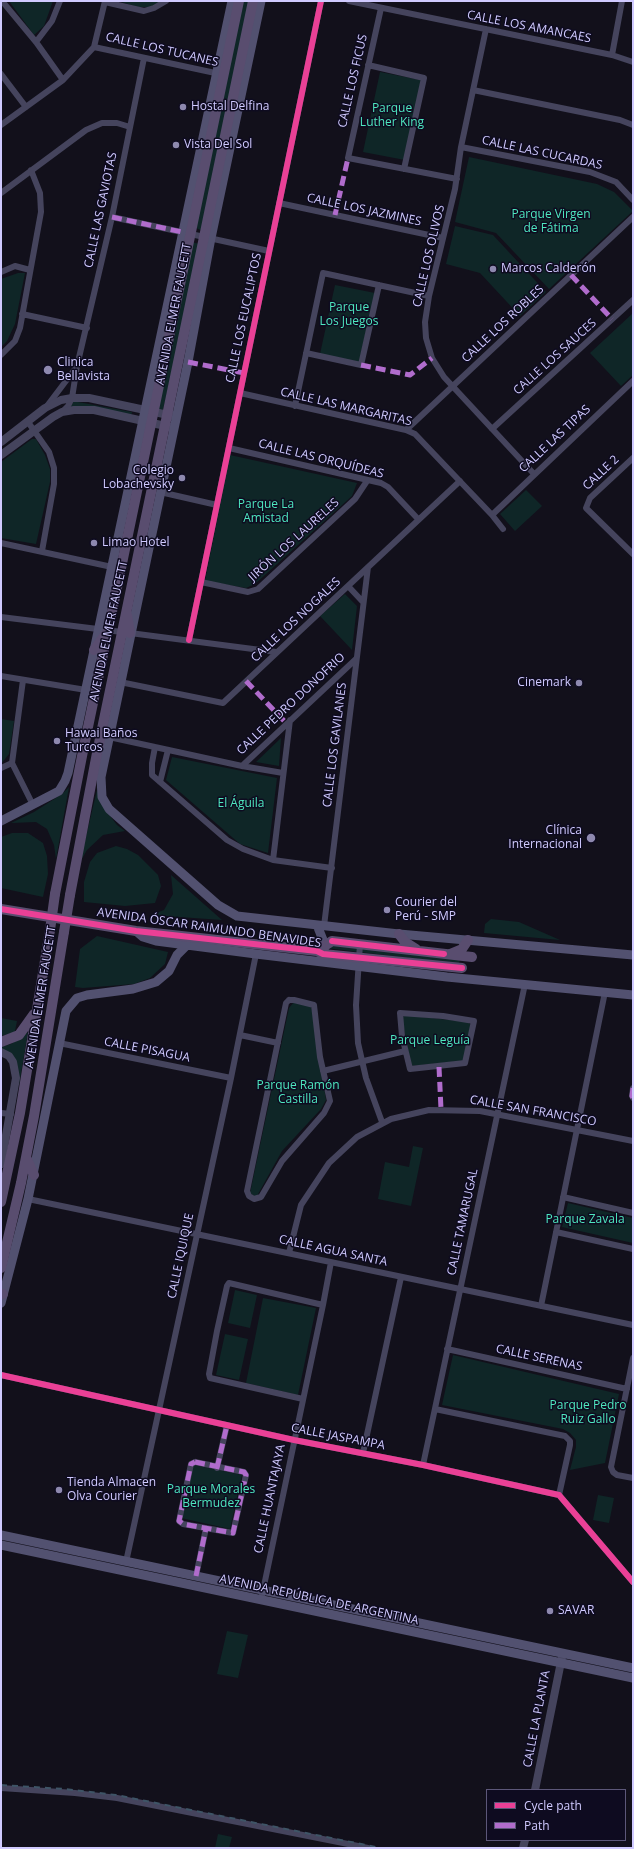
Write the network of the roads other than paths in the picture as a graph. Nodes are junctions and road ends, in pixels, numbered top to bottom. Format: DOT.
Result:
graph roads {
  1 [pos="2,1"];
  2 [pos="60,1"];
  3 [pos="166,1"];
  4 [pos="232,1"];
  5 [pos="239,1"];
  6 [pos="253,1"];
  7 [pos="261,1"];
  8 [pos="321,1"];
  9 [pos="349,1"];
  10 [pos="622,1"];
  11 [pos="105,2"];
  12 [pos="381,8"];
  13 [pos="486,29"];
  14 [pos="36,42"];
  15 [pos="94,47"];
  16 [pos="612,55"];
  17 [pos="144,58"];
  18 [pos="633,62"];
  19 [pos="368,65"];
  20 [pos="1,74"];
  21 [pos="220,75"];
  22 [pos="63,80"];
  23 [pos="474,90"];
  24 [pos="26,107"];
  25 [pos="1,125"];
  26 [pos="633,125"];
  27 [pos="130,127"];
  28 [pos="462,147"];
  29 [pos="404,169"];
  30 [pos="31,170"];
  31 [pos="457,179"];
  32 [pos="1,193"];
  33 [pos="633,200"];
  34 [pos="279,203"];
  35 [pos="112,217"];
  36 [pos="633,217"];
  37 [pos="186,233"];
  38 [pos="207,237"];
  39 [pos="443,238"];
  40 [pos="269,251"];
  41 [pos="30,270"];
  42 [pos="1,272"];
  43 [pos="379,285"];
  44 [pos="429,296"];
  45 [pos="633,300"];
  46 [pos="22,314"];
  47 [pos="87,328"];
  48 [pos="306,354"];
  49 [pos="1,355"];
  50 [pos="77,366"];
  51 [pos="633,381"];
  52 [pos="452,387"];
  53 [pos="240,394"];
  54 [pos="72,398"];
  55 [pos="295,406"];
  56 [pos="45,408"];
  57 [pos="148,410"];
  58 [pos="62,412"];
  59 [pos="172,416"];
  60 [pos="28,422"];
  61 [pos="146,422"];
  62 [pos="169,427"];
  63 [pos="492,429"];
  64 [pos="34,430"];
  65 [pos="406,430"];
  66 [pos="1,442"];
  67 [pos="228,448"];
  68 [pos="1,455"];
  69 [pos="633,458"];
  70 [pos="534,474"];
  71 [pos="367,480"];
  72 [pos="460,481"];
  73 [pos="160,492"];
  74 [pos="217,505"];
  75 [pos="492,514"];
  76 [pos="418,519"];
  77 [pos="503,529"];
  78 [pos="1,543"];
  79 [pos="42,551"];
  80 [pos="633,554"];
  81 [pos="368,566"];
  82 [pos="112,567"];
  83 [pos="201,582"];
  84 [pos="348,586"];
  85 [pos="363,602"];
  86 [pos="1,617"];
  87 [pos="103,630"];
  88 [pos="126,632"];
  89 [pos="189,640"];
  90 [pos="94,650"];
  91 [pos="276,652"];
  92 [pos="356,659"];
  93 [pos="1,676"];
  94 [pos="23,680"];
  95 [pos="120,682"];
  96 [pos="86,690"];
  97 [pos="290,720"];
  98 [pos="109,737"];
  99 [pos="156,747"];
  100 [pos="168,750"];
  101 [pos="12,763"];
  102 [pos="242,766"];
  103 [pos="1,768"];
  104 [pos="283,773"];
  105 [pos="160,782"];
  106 [pos="33,805"];
  107 [pos="109,809"];
  108 [pos="1,821"];
  109 [pos="273,860"];
  110 [pos="332,868"];
  111 [pos="1,908"];
  112 [pos="320,926"];
  113 [pos="136,931"];
  114 [pos="398,934"];
  115 [pos="468,940"];
  116 [pos="360,944"];
  117 [pos="187,946"];
  118 [pos="323,950"];
  119 [pos="420,950"];
  120 [pos="256,954"];
  121 [pos="444,954"];
  122 [pos="633,955"];
  123 [pos="472,957"];
  124 [pos="359,962"];
  125 [pos="419,964"];
  126 [pos="462,968"];
  127 [pos="400,971"];
  128 [pos="525,984"];
  129 [pos="605,992"];
  130 [pos="633,995"];
  131 [pos="38,1005"];
  132 [pos="240,1035"];
  133 [pos="1,1042"];
  134 [pos="59,1043"];
  135 [pos="278,1043"];
  136 [pos="405,1051"];
  137 [pos="1,1052"];
  138 [pos="362,1062"];
  139 [pos="323,1071"];
  140 [pos="231,1078"];
  141 [pos="633,1088"];
  142 [pos="633,1098"];
  143 [pos="1,1113"];
  144 [pos="497,1113"];
  145 [pos="11,1114"];
  146 [pos="382,1122"];
  147 [pos="577,1130"];
  148 [pos="633,1141"];
  149 [pos="26,1157"];
  150 [pos="1,1164"];
  151 [pos="34,1175"];
  152 [pos="564,1198"];
  153 [pos="28,1199"];
  154 [pos="1,1201"];
  155 [pos="16,1203"];
  156 [pos="633,1213"];
  157 [pos="556,1232"];
  158 [pos="197,1234"];
  159 [pos="3,1248"];
  160 [pos="633,1249"];
  161 [pos="289,1253"];
  162 [pos="331,1262"];
  163 [pos="1,1268"];
  164 [pos="401,1277"];
  165 [pos="460,1289"];
  166 [pos="2,1297"];
  167 [pos="323,1305"];
  168 [pos="542,1306"];
  169 [pos="633,1325"];
  170 [pos="447,1349"];
  171 [pos="633,1358"];
  172 [pos="1,1375"];
  173 [pos="627,1389"];
  174 [pos="303,1399"];
  175 [pos="435,1409"];
  176 [pos="159,1410"];
  177 [pos="227,1425"];
  178 [pos="294,1440"];
  179 [pos="362,1453"];
  180 [pos="423,1465"];
  181 [pos="218,1468"];
  182 [pos="633,1478"];
  183 [pos="559,1495"];
  184 [pos="206,1528"];
  185 [pos="1,1535"];
  186 [pos="1,1545"];
  187 [pos="126,1562"];
  188 [pos="196,1576"];
  189 [pos="633,1582"];
  190 [pos="262,1595"];
  191 [pos="563,1653"];
  192 [pos="561,1663"];
  193 [pos="633,1668"];
  194 [pos="633,1678"];
  195 [pos="1,1788"];
  196 [pos="535,1789"];
  197 [pos="368,1848"];
  1 -- 14 [label="street"];
  2 -- 14 [label="street"];
  3 -- 11 [label="street"];
  4 -- 21 [label="main road, AVENIDA ELMER FAUCETT"];
  5 -- 21 [label="main road, AVENIDA ELMER FAUCETT"];
  6 -- 38 [label="main road, AVENIDA ELMER FAUCETT"];
  7 -- 38 [label="main road, AVENIDA ELMER FAUCETT"];
  8 -- 34 [label="street, CALLE LOS EUCALIPTOS"];
  9 -- 12 [label="street, CALLE LOS AMANCAES"];
  10 -- 16 [label="street"];
  11 -- 15 [label="street"];
  12 -- 13 [label="street, CALLE LOS AMANCAES"];
  12 -- 19 [label="street, CALLE LOS FICUS"];
  13 -- 16 [label="street, CALLE LOS AMANCAES"];
  13 -- 23 [label="street, CALLE LOS OLIVOS"];
  14 -- 22 [label="street"];
  15 -- 17 [label="street, CALLE LOS TUCANES"];
  15 -- 22 [label="street"];
  16 -- 18 [label="street, CALLE LOS AMANCAES"];
  17 -- 21 [label="street, CALLE LOS TUCANES"];
  17 -- 27 [label="street, CALLE LAS GAVIOTAS"];
  19 -- 29 [label="street"];
  19 -- 29 [label="street, CALLE LOS FICUS"];
  20 -- 24 [label="street"];
  21 -- 37 [label="main road, AVENIDA ELMER FAUCETT"];
  22 -- 24 [label="street"];
  23 -- 26 [label="street"];
  23 -- 28 [label="street, CALLE LOS OLIVOS"];
  24 -- 25 [label="street"];
  27 -- 30 [label="street"];
  27 -- 35 [label="street, CALLE LAS GAVIOTAS"];
  28 -- 31 [label="street, CALLE LOS OLIVOS"];
  28 -- 33 [label="street, CALLE LAS CUCARDAS"];
  29 -- 31 [label="street"];
  30 -- 32 [label="street"];
  30 -- 41 [label="street"];
  31 -- 39 [label="street, CALLE LOS OLIVOS"];
  34 -- 39 [label="street, CALLE LOS JAZMINES"];
  34 -- 40 [label="street, CALLE LOS EUCALIPTOS"];
  35 -- 37 [label="street"];
  35 -- 47 [label="street, CALLE LAS GAVIOTAS"];
  36 -- 52 [label="street, CALLE LOS ROBLES"];
  37 -- 38 [label="street"];
  37 -- 57 [label="main road, AVENIDA ELMER FAUCETT"];
  38 -- 40 [label="street"];
  38 -- 59 [label="main road, AVENIDA ELMER FAUCETT"];
  39 -- 44 [label="street, CALLE LOS OLIVOS"];
  40 -- 53 [label="street, CALLE LOS EUCALIPTOS"];
  41 -- 42 [label="street"];
  41 -- 46 [label="street"];
  43 -- 44 [label="street"];
  43 -- 48 [label="street"];
  43 -- 48 [label="street"];
  44 -- 52 [label="street, CALLE LOS OLIVOS"];
  45 -- 63 [label="street, CALLE LOS SAUCES"];
  46 -- 47 [label="street"];
  46 -- 49 [label="street"];
  47 -- 50 [label="street, CALLE LAS GAVIOTAS"];
  48 -- 55 [label="street"];
  50 -- 54 [label="street, CALLE LAS GAVIOTAS"];
  50 -- 56 [label="street, CALLE LAS GAVIOTAS"];
  51 -- 70 [label="street, CALLE LAS TIPAS"];
  52 -- 63 [label="street, CALLE LOS OLIVOS"];
  52 -- 65 [label="street, CALLE LOS ROBLES"];
  53 -- 55 [label="street, CALLE LAS MARGARITAS"];
  53 -- 67 [label="street, CALLE LOS EUCALIPTOS"];
  54 -- 56 [label="street"];
  54 -- 57 [label="street"];
  54 -- 58 [label="street, CALLE LAS GAVIOTAS"];
  55 -- 65 [label="street, CALLE LAS MARGARITAS"];
  56 -- 60 [label="street"];
  57 -- 59 [label="street"];
  57 -- 61 [label="main road, AVENIDA ELMER FAUCETT"];
  58 -- 61 [label="street"];
  58 -- 64 [label="street"];
  59 -- 62 [label="main road, AVENIDA ELMER FAUCETT"];
  60 -- 64 [label="street"];
  60 -- 66 [label="street"];
  61 -- 62 [label="street"];
  61 -- 82 [label="main road, AVENIDA ELMER FAUCETT"];
  61 -- 87 [label="main road, AVENIDA ELMER FAUCETT"];
  62 -- 73 [label="main road, AVENIDA ELMER FAUCETT"];
  62 -- 88 [label="main road, AVENIDA ELMER FAUCETT"];
  63 -- 70 [label="street, CALLE LOS OLIVOS"];
  64 -- 68 [label="street"];
  64 -- 79 [label="street"];
  65 -- 72 [label="street, CALLE LAS MARGARITAS"];
  67 -- 71 [label="street, CALLE LAS ORQUÍDEAS"];
  67 -- 74 [label="street, CALLE LOS EUCALIPTOS"];
  69 -- 80 [label="street, CALLE 2"];
  70 -- 75 [label="street, CALLE LAS TIPAS"];
  71 -- 76 [label="street, CALLE LAS ORQUÍDEAS"];
  71 -- 83 [label="street, JIRÓN LOS LAURELES"];
  72 -- 75 [label="street, CALLE LAS MARGARITAS"];
  72 -- 76 [label="street, CALLE LOS NOGALES"];
  73 -- 74 [label="street"];
  73 -- 88 [label="main road, AVENIDA ELMER FAUCETT"];
  74 -- 83 [label="street, CALLE LOS EUCALIPTOS"];
  75 -- 77 [label="street, CALLE LAS MARGARITAS"];
  76 -- 81 [label="street, CALLE LOS NOGALES"];
  78 -- 79 [label="street"];
  79 -- 82 [label="street"];
  81 -- 84 [label="street, CALLE LOS NOGALES"];
  81 -- 85 [label="street, CALLE LOS GAVILANES"];
  82 -- 87 [label="main road, AVENIDA ELMER FAUCETT"];
  83 -- 89 [label="street, CALLE LOS EUCALIPTOS"];
  84 -- 85 [label="street"];
  84 -- 91 [label="street, CALLE LOS NOGALES"];
  85 -- 92 [label="street, CALLE LOS GAVILANES"];
  86 -- 87 [label="street"];
  87 -- 88 [label="street"];
  87 -- 90 [label="main road"];
  87 -- 131 [label="main road, AVENIDA ELMER FAUCETT, bridge"];
  88 -- 89 [label="street"];
  88 -- 95 [label="main road, AVENIDA ELMER FAUCETT"];
  88 -- 149 [label="main road, AVENIDA ELMER FAUCETT, bridge"];
  89 -- 91 [label="street"];
  90 -- 96 [label="main road, AVENIDA ELMER FAUCETT"];
  91 -- 95 [label="street, CALLE LOS NOGALES"];
  92 -- 97 [label="street, CALLE PEDRO DONOFRIO"];
  92 -- 110 [label="street, CALLE LOS GAVILANES"];
  93 -- 94 [label="street"];
  94 -- 96 [label="street"];
  94 -- 101 [label="street"];
  95 -- 98 [label="main road, AVENIDA ELMER FAUCETT"];
  96 -- 106 [label="main road, AVENIDA ELMER FAUCETT"];
  97 -- 102 [label="street, CALLE PEDRO DONOFRIO"];
  97 -- 104 [label="street"];
  98 -- 99 [label="street, CALLE PEDRO DONOFRIO"];
  98 -- 107 [label="main road, AVENIDA ELMER FAUCETT"];
  99 -- 100 [label="street, CALLE PEDRO DONOFRIO"];
  99 -- 105 [label="street"];
  100 -- 102 [label="street, CALLE PEDRO DONOFRIO"];
  100 -- 105 [label="street"];
  101 -- 103 [label="street"];
  101 -- 106 [label="street"];
  102 -- 104 [label="street, CALLE PEDRO DONOFRIO"];
  104 -- 109 [label="street"];
  105 -- 109 [label="street"];
  106 -- 108 [label="main road"];
  107 -- 112 [label="main road, AVENIDA ÓSCAR RAIMUNDO BENAVIDES"];
  109 -- 110 [label="street"];
  110 -- 112 [label="street, CALLE LOS GAVILANES"];
  111 -- 113 [label="main road, AVENIDA ÓSCAR RAIMUNDO BENAVIDES"];
  112 -- 114 [label="main road, AVENIDA ÓSCAR RAIMUNDO BENAVIDES"];
  112 -- 118 [label="main road"];
  113 -- 117 [label="main road, AVENIDA ÓSCAR RAIMUNDO BENAVIDES"];
  113 -- 118 [label="main road, AVENIDA ÓSCAR RAIMUNDO BENAVIDES"];
  114 -- 115 [label="main road, AVENIDA ÓSCAR RAIMUNDO BENAVIDES"];
  114 -- 119 [label="main road"];
  115 -- 121 [label="main road"];
  115 -- 122 [label="main road, AVENIDA ÓSCAR RAIMUNDO BENAVIDES"];
  116 -- 118 [label="main road, AVENIDA ÓSCAR RAIMUNDO BENAVIDES"];
  116 -- 119 [label="main road, AVENIDA ÓSCAR RAIMUNDO BENAVIDES"];
  116 -- 124 [label="street"];
  117 -- 120 [label="main road, AVENIDA ÓSCAR RAIMUNDO BENAVIDES"];
  117 -- 134 [label="main road, AVENIDA ÓSCAR RAIMUNDO BENAVIDES"];
  118 -- 120 [label="main road, AVENIDA ÓSCAR RAIMUNDO BENAVIDES"];
  118 -- 124 [label="main road, AVENIDA ÓSCAR RAIMUNDO BENAVIDES"];
  119 -- 121 [label="main road, AVENIDA ÓSCAR RAIMUNDO BENAVIDES"];
  120 -- 132 [label="street, CALLE IQUIQUE"];
  121 -- 123 [label="main road, AVENIDA ÓSCAR RAIMUNDO BENAVIDES"];
  124 -- 125 [label="main road, AVENIDA ÓSCAR RAIMUNDO BENAVIDES"];
  124 -- 127 [label="main road, AVENIDA ÓSCAR RAIMUNDO BENAVIDES"];
  124 -- 138 [label="street"];
  125 -- 126 [label="main road, AVENIDA ÓSCAR RAIMUNDO BENAVIDES"];
  125 -- 127 [label="main road"];
  127 -- 128 [label="main road, AVENIDA ÓSCAR RAIMUNDO BENAVIDES"];
  128 -- 129 [label="main road, AVENIDA ÓSCAR RAIMUNDO BENAVIDES"];
  128 -- 144 [label="street, CALLE TAMARUGAL"];
  129 -- 130 [label="main road, AVENIDA ÓSCAR RAIMUNDO BENAVIDES"];
  129 -- 147 [label="street"];
  131 -- 133 [label="main road"];
  131 -- 154 [label="main road, AVENIDA ELMER FAUCETT"];
  132 -- 135 [label="street"];
  132 -- 140 [label="street, CALLE IQUIQUE"];
  134 -- 140 [label="street, CALLE PISAGUA"];
  134 -- 151 [label="main road, AVENIDA ÓSCAR RAIMUNDO BENAVIDES"];
  135 -- 139 [label="street"];
  135 -- 139 [label="street"];
  136 -- 136 [label="street"];
  136 -- 138 [label="street"];
  137 -- 145 [label="street"];
  138 -- 139 [label="street"];
  138 -- 146 [label="street"];
  140 -- 158 [label="street, CALLE IQUIQUE"];
  141 -- 142 [label="street"];
  143 -- 145 [label="street"];
  144 -- 146 [label="street, CALLE SAN FRANCISCO"];
  144 -- 147 [label="street, CALLE SAN FRANCISCO"];
  144 -- 165 [label="street, CALLE TAMARUGAL"];
  145 -- 150 [label="street"];
  146 -- 161 [label="street, CALLE SAN FRANCISCO"];
  147 -- 148 [label="street, CALLE SAN FRANCISCO"];
  147 -- 152 [label="street"];
  149 -- 151 [label="main road"];
  149 -- 155 [label="main road, AVENIDA ELMER FAUCETT"];
  151 -- 153 [label="main road, AVENIDA ÓSCAR RAIMUNDO BENAVIDES"];
  152 -- 156 [label="street"];
  152 -- 157 [label="street"];
  153 -- 158 [label="street, CALLE AGUA SANTA"];
  153 -- 166 [label="main road, AVENIDA ÓSCAR RAIMUNDO BENAVIDES"];
  154 -- 155 [label="main road"];
  155 -- 159 [label="main road, AVENIDA ELMER FAUCETT"];
  157 -- 160 [label="street"];
  157 -- 168 [label="street"];
  158 -- 161 [label="street, CALLE AGUA SANTA"];
  158 -- 176 [label="street, CALLE IQUIQUE"];
  159 -- 163 [label="main road, AVENIDA ELMER FAUCETT"];
  161 -- 162 [label="street, CALLE AGUA SANTA"];
  162 -- 164 [label="street, CALLE AGUA SANTA"];
  162 -- 167 [label="street, CALLE HUANTAJAYA"];
  164 -- 165 [label="street, CALLE AGUA SANTA"];
  164 -- 179 [label="street"];
  165 -- 168 [label="street, CALLE AGUA SANTA"];
  165 -- 170 [label="street, CALLE TAMARUGAL"];
  167 -- 174 [label="street, CALLE HUANTAJAYA"];
  167 -- 174 [label="street"];
  168 -- 169 [label="street, CALLE AGUA SANTA"];
  170 -- 173 [label="street, CALLE SERENAS"];
  170 -- 175 [label="street, CALLE TAMARUGAL"];
  171 -- 173 [label="street"];
  172 -- 176 [label="street, CALLE JASPAMPA"];
  173 -- 182 [label="street"];
  174 -- 178 [label="street, CALLE HUANTAJAYA"];
  175 -- 180 [label="street, CALLE TAMARUGAL"];
  175 -- 183 [label="street"];
  176 -- 177 [label="street, CALLE JASPAMPA"];
  176 -- 187 [label="street, CALLE IQUIQUE"];
  177 -- 178 [label="street, CALLE JASPAMPA"];
  177 -- 181 [label="street"];
  178 -- 179 [label="street, CALLE JASPAMPA"];
  178 -- 190 [label="street, CALLE HUANTAJAYA"];
  179 -- 180 [label="street, CALLE JASPAMPA"];
  180 -- 183 [label="street, CALLE JASPAMPA"];
  181 -- 184 [label="street"];
  181 -- 184 [label="street"];
  183 -- 189 [label="street"];
  184 -- 188 [label="street"];
  185 -- 187 [label="main road, AVENIDA REPÚBLICA DE ARGENTINA"];
  186 -- 190 [label="main road, AVENIDA REPÚBLICA DE ARGENTINA"];
  187 -- 188 [label="main road, AVENIDA REPÚBLICA DE ARGENTINA"];
  188 -- 190 [label="main road, AVENIDA REPÚBLICA DE ARGENTINA"];
  190 -- 191 [label="main road, AVENIDA REPÚBLICA DE ARGENTINA"];
  190 -- 192 [label="main road, AVENIDA REPÚBLICA DE ARGENTINA"];
  191 -- 192 [label="street, CALLE LA PLANTA"];
  191 -- 193 [label="main road, AVENIDA REPÚBLICA DE ARGENTINA"];
  192 -- 194 [label="main road, AVENIDA REPÚBLICA DE ARGENTINA"];
  192 -- 196 [label="street, CALLE LA PLANTA"];
  195 -- 197 [label="street"];
}
